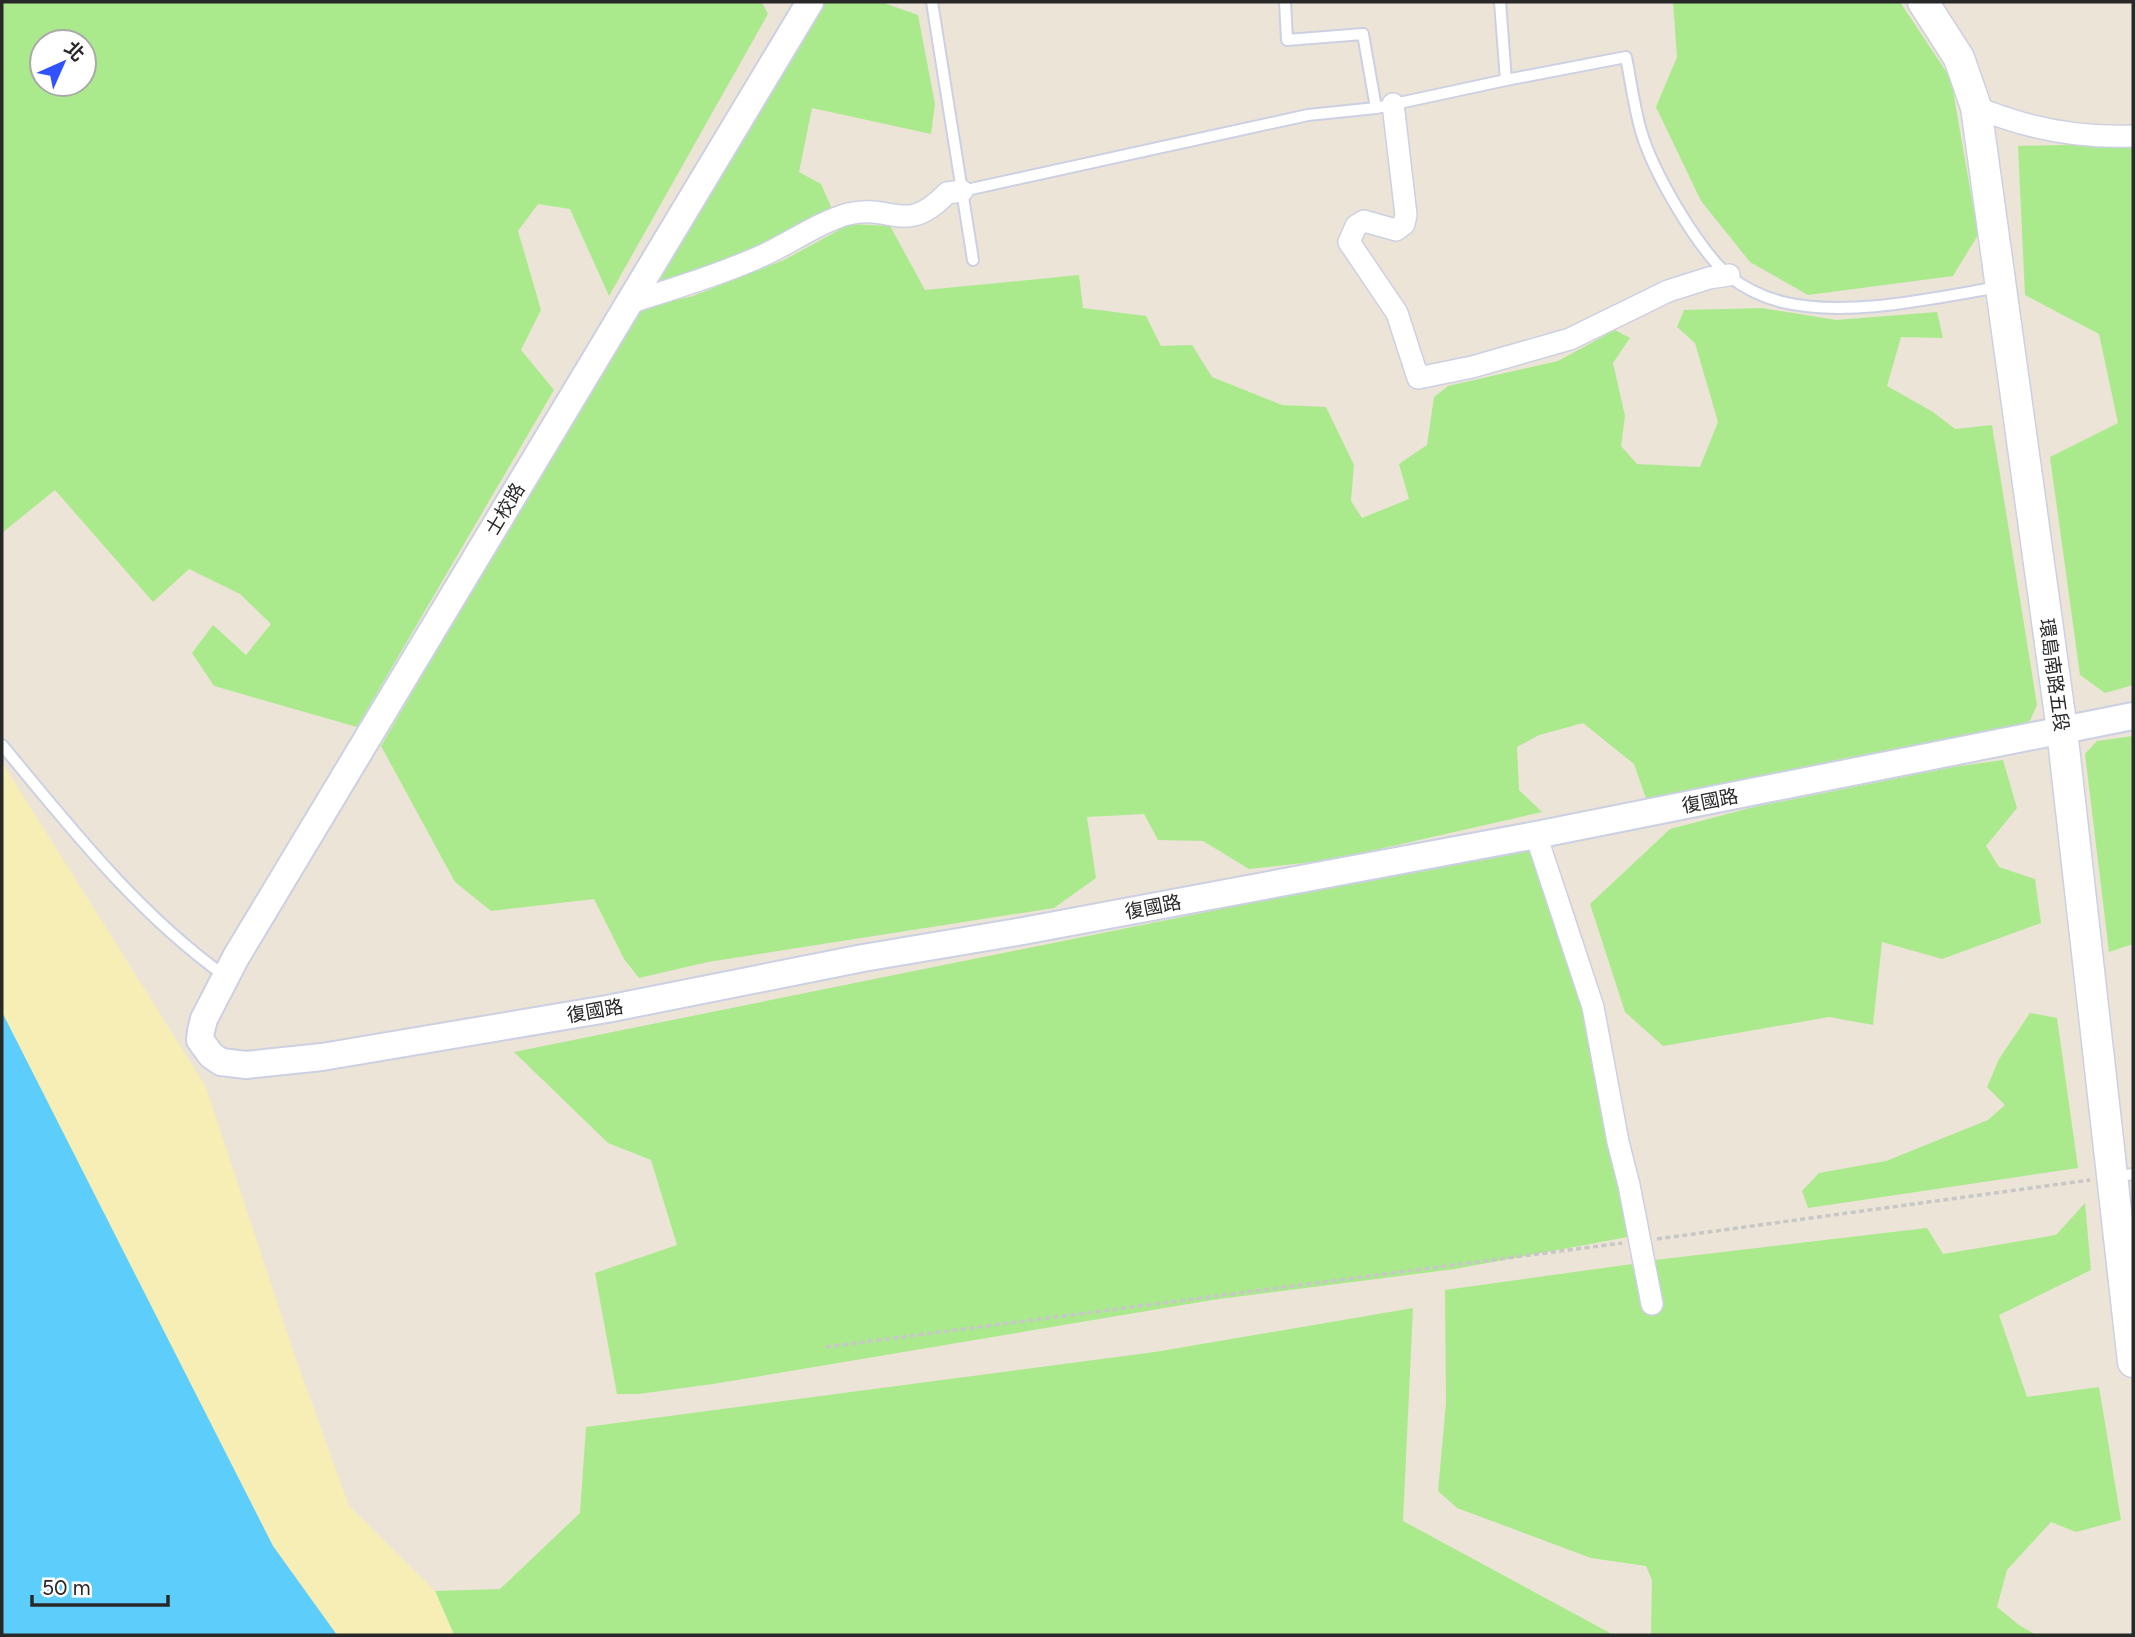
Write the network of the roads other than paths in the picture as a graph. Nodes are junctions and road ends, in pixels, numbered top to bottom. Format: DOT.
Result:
graph roads {
  1 [pos="810,2"];
  2 [pos="932,2"];
  3 [pos="1285,2"];
  4 [pos="1500,2"];
  5 [pos="1923,2"];
  6 [pos="1506,80"];
  7 [pos="1385,106"];
  8 [pos="1976,107"];
  9 [pos="2133,136"];
  10 [pos="962,191"];
  11 [pos="973,260"];
  12 [pos="1729,275"];
  13 [pos="2001,286"];
  14 [pos="629,303"];
  15 [pos="2133,716"];
  16 [pos="2062,730"];
  17 [pos="2,745"];
  18 [pos="1536,835"];
  19 [pos="226,977"];
  20 [pos="204,1018"];
  21 [pos="2123,1176"];
  22 [pos="1652,1304"];
  23 [pos="2133,1362"];
  1 -- 14 [label="street, 士校路"];
  2 -- 10 [label="lane"];
  3 -- 7 [label="lane"];
  4 -- 6 [label="lane"];
  5 -- 8 [label="main road, 環島南路五段"];
  6 -- 7 [label="lane"];
  6 -- 12 [label="lane"];
  7 -- 10 [label="lane"];
  7 -- 12 [label="street"];
  8 -- 9 [label="street"];
  8 -- 13 [label="main road, 環島南路五段"];
  10 -- 11 [label="lane"];
  10 -- 14 [label="street"];
  12 -- 13 [label="lane"];
  13 -- 16 [label="main road, 環島南路五段"];
  14 -- 19 [label="street, 士校路"];
  15 -- 16 [label="street, 復國路"];
  16 -- 18 [label="street, 復國路"];
  16 -- 21 [label="main road, 環島南路五段"];
  17 -- 19 [label="lane"];
  18 -- 20 [label="street, 復國路"];
  18 -- 22 [label="street"];
  19 -- 20 [label="street, 士校路"];
  21 -- 23 [label="main road, 環島南路五段"];
}
